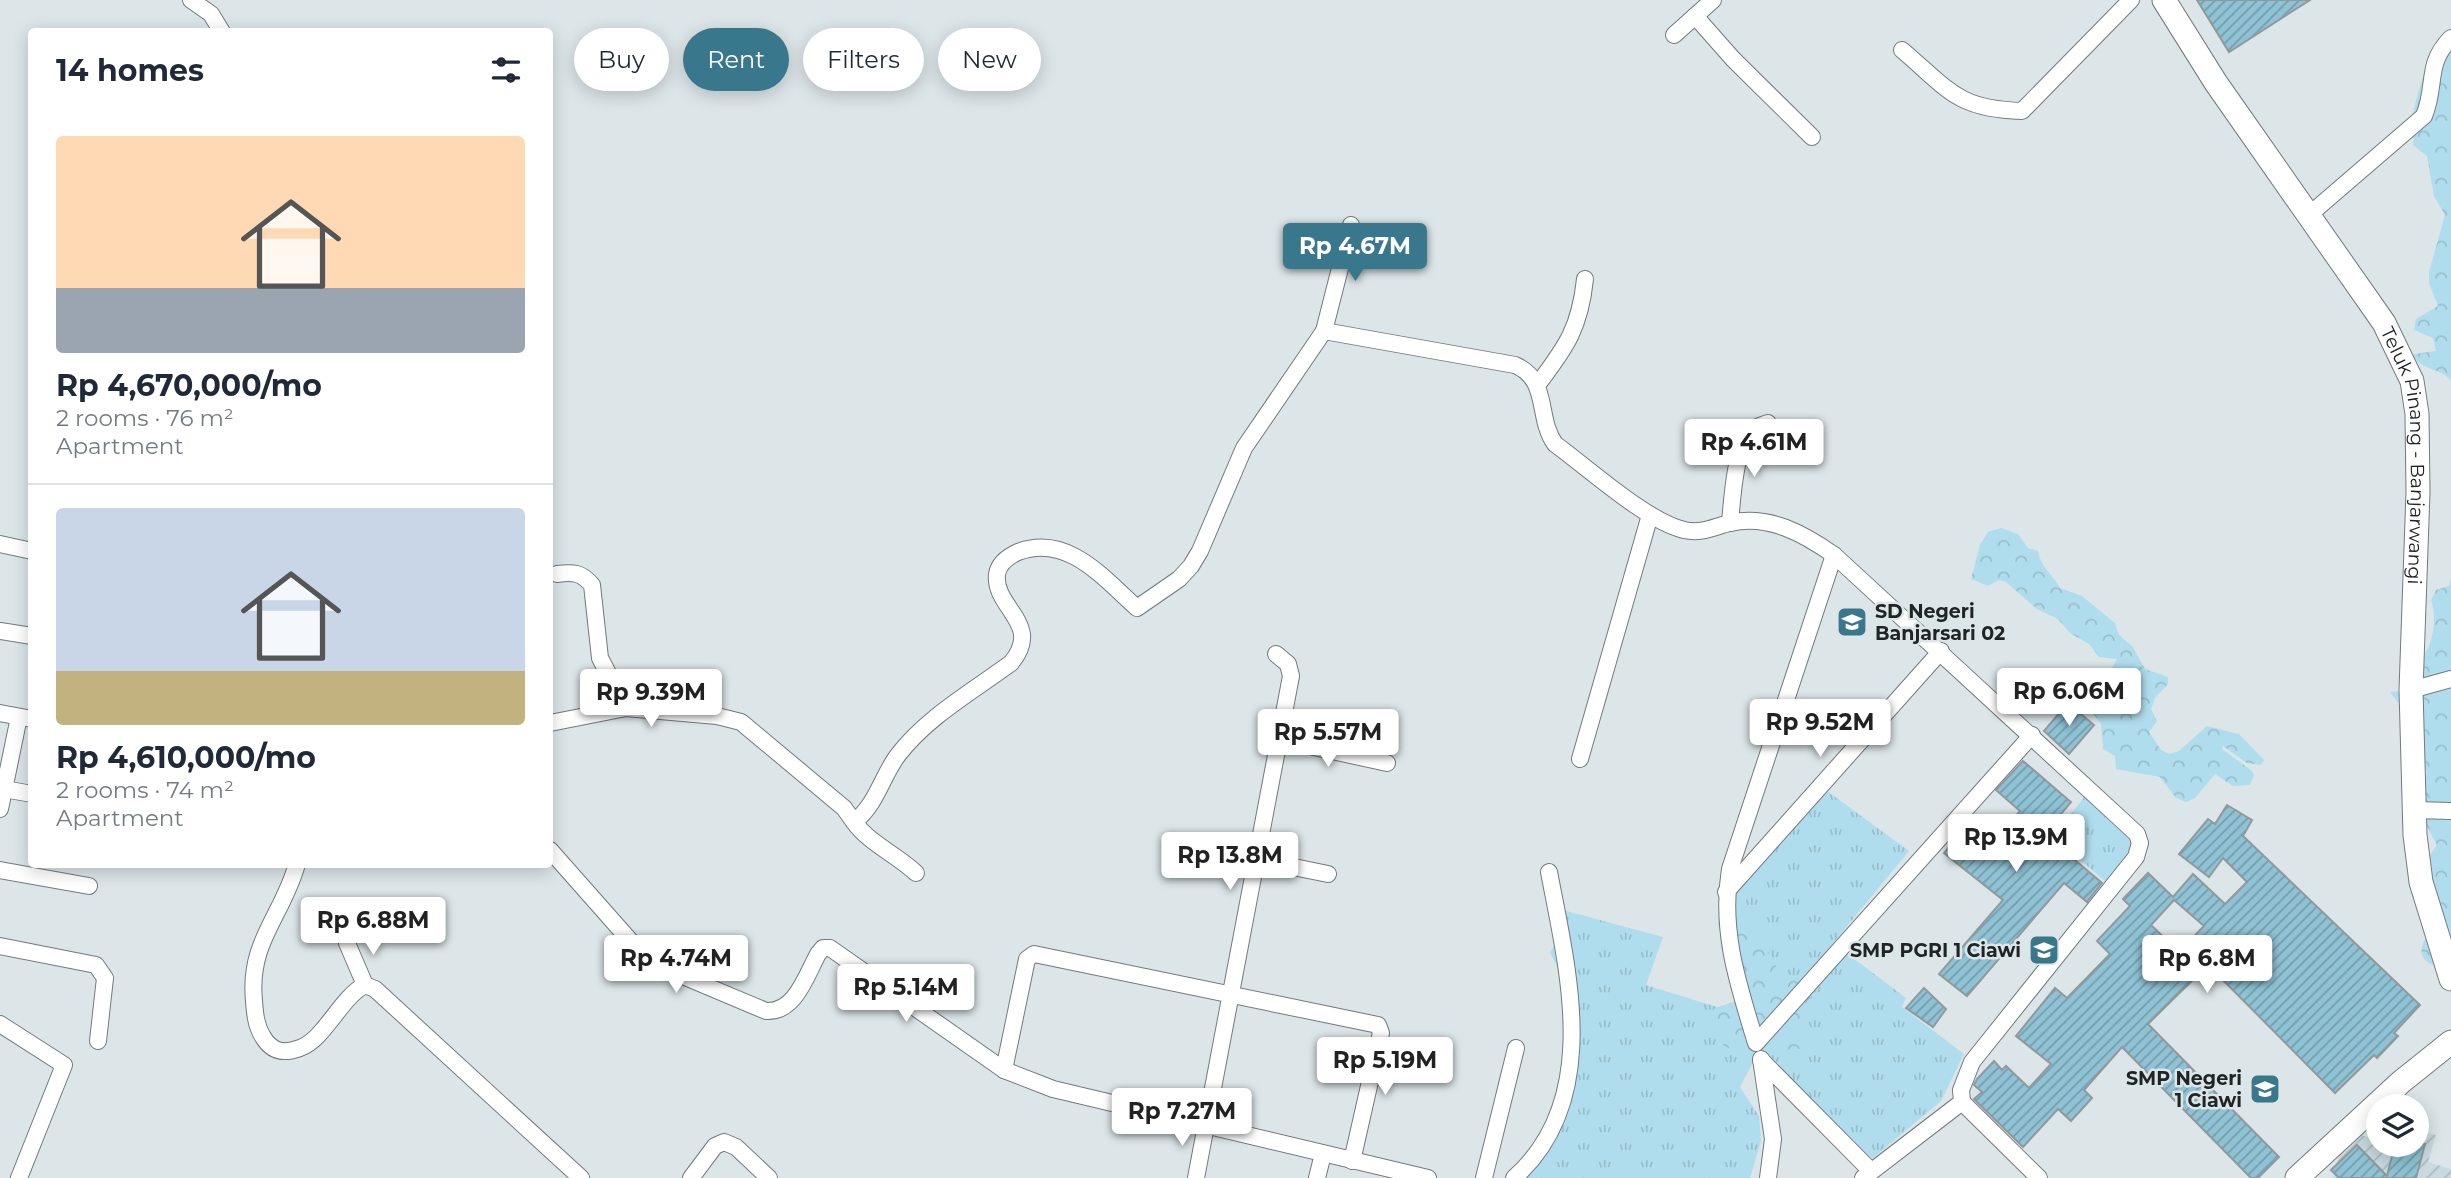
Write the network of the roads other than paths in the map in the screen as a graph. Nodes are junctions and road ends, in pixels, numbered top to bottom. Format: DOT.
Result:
graph roads {
  1 [pos="191,0"];
  2 [pos="1713,0"];
  3 [pos="2131,0"];
  4 [pos="2164,0"];
  5 [pos="1695,16"];
  6 [pos="220,28"];
  7 [pos="1674,35"];
  8 [pos="2451,38"];
  9 [pos="1902,50"];
  10 [pos="1812,137"];
  11 [pos="2309,215"];
  12 [pos="1352,225"];
  13 [pos="1585,279"];
  14 [pos="1324,331"];
  15 [pos="1538,384"];
  16 [pos="1768,423"];
  17 [pos="1650,515"];
  18 [pos="1730,523"];
  19 [pos="0,544"];
  20 [pos="28,550"];
  21 [pos="1835,555"];
  22 [pos="557,574"];
  23 [pos="0,631"];
  24 [pos="28,635"];
  25 [pos="1941,651"];
  26 [pos="1276,654"];
  27 [pos="2451,679"];
  28 [pos="2411,690"];
  29 [pos="626,708"];
  30 [pos="0,713"];
  31 [pos="25,718"];
  32 [pos="553,722"];
  33 [pos="2032,735"];
  34 [pos="1278,739"];
  35 [pos="1580,759"];
  36 [pos="1387,763"];
  37 [pos="4,789"];
  38 [pos="28,793"];
  39 [pos="0,809"];
  40 [pos="2414,810"];
  41 [pos="2451,811"];
  42 [pos="854,821"];
  43 [pos="1187,852"];
  44 [pos="553,853"];
  45 [pos="1253,865"];
  46 [pos="296,868"];
  47 [pos="0,870"];
  48 [pos="1549,872"];
  49 [pos="916,873"];
  50 [pos="1328,874"];
  51 [pos="89,886"];
  52 [pos="1726,892"];
  53 [pos="347,943"];
  54 [pos="0,946"];
  55 [pos="2451,979"];
  56 [pos="365,985"];
  57 [pos="1229,995"];
  58 [pos="0,1024"];
  59 [pos="98,1041"];
  60 [pos="2451,1042"];
  61 [pos="1756,1043"];
  62 [pos="1516,1048"];
  63 [pos="1761,1060"];
  64 [pos="1004,1070"];
  65 [pos="1962,1102"];
  66 [pos="1205,1123"];
  67 [pos="1322,1154"];
  68 [pos="1352,1161"];
  69 [pos="1867,1175"];
  70 [pos="19,1178"];
  71 [pos="581,1178"];
  72 [pos="691,1178"];
  73 [pos="769,1178"];
  74 [pos="1196,1178"];
  75 [pos="1317,1178"];
  76 [pos="1427,1178"];
  77 [pos="1484,1178"];
  78 [pos="1514,1178"];
  79 [pos="1768,1178"];
  80 [pos="2039,1178"];
  81 [pos="2297,1178"];
  1 -- 6 [label="street"];
  2 -- 5 [label="street"];
  3 -- 9 [label="street"];
  4 -- 11 [label="main road, Teluk Pinang - Banjarwangi"];
  5 -- 7 [label="street"];
  5 -- 10 [label="street"];
  8 -- 11 [label="street"];
  11 -- 28 [label="main road, Teluk Pinang - Banjarwangi"];
  12 -- 14 [label="street"];
  13 -- 15 [label="street"];
  14 -- 15 [label="street"];
  14 -- 42 [label="street"];
  15 -- 17 [label="street"];
  16 -- 18 [label="street"];
  17 -- 18 [label="street"];
  17 -- 35 [label="street"];
  18 -- 21 [label="street"];
  19 -- 20 [label="street"];
  21 -- 25 [label="street"];
  21 -- 52 [label="street"];
  22 -- 29 [label="street"];
  23 -- 24 [label="street"];
  25 -- 33 [label="street"];
  25 -- 52 [label="street"];
  26 -- 34 [label="street"];
  27 -- 28 [label="street"];
  28 -- 40 [label="main road, Teluk Pinang - Banjarwangi"];
  29 -- 32 [label="street"];
  29 -- 42 [label="street"];
  30 -- 31 [label="street"];
  31 -- 37 [label="street"];
  33 -- 61 [label="street"];
  33 -- 65 [label="street"];
  34 -- 36 [label="street"];
  34 -- 45 [label="street"];
  37 -- 38 [label="street"];
  37 -- 39 [label="street"];
  40 -- 41 [label="street"];
  40 -- 55 [label="main road, Teluk Pinang - Banjarwangi"];
  42 -- 49 [label="street"];
  43 -- 45 [label="street"];
  44 -- 64 [label="street"];
  45 -- 50 [label="street"];
  45 -- 57 [label="street"];
  46 -- 56 [label="street"];
  47 -- 51 [label="street"];
  48 -- 78 [label="street"];
  52 -- 61 [label="street"];
  53 -- 56 [label="street"];
  54 -- 59 [label="street"];
  56 -- 71 [label="street"];
  57 -- 64 [label="street"];
  57 -- 66 [label="street"];
  57 -- 68 [label="street"];
  58 -- 70 [label="street"];
  60 -- 81 [label="main road"];
  61 -- 63 [label="street"];
  62 -- 77 [label="street"];
  63 -- 69 [label="street"];
  63 -- 79 [label="street"];
  64 -- 66 [label="street"];
  65 -- 69 [label="street"];
  65 -- 80 [label="street"];
  66 -- 67 [label="street"];
  66 -- 74 [label="street"];
  67 -- 68 [label="street"];
  67 -- 75 [label="street"];
  68 -- 76 [label="street"];
  72 -- 73 [label="street"];
}
